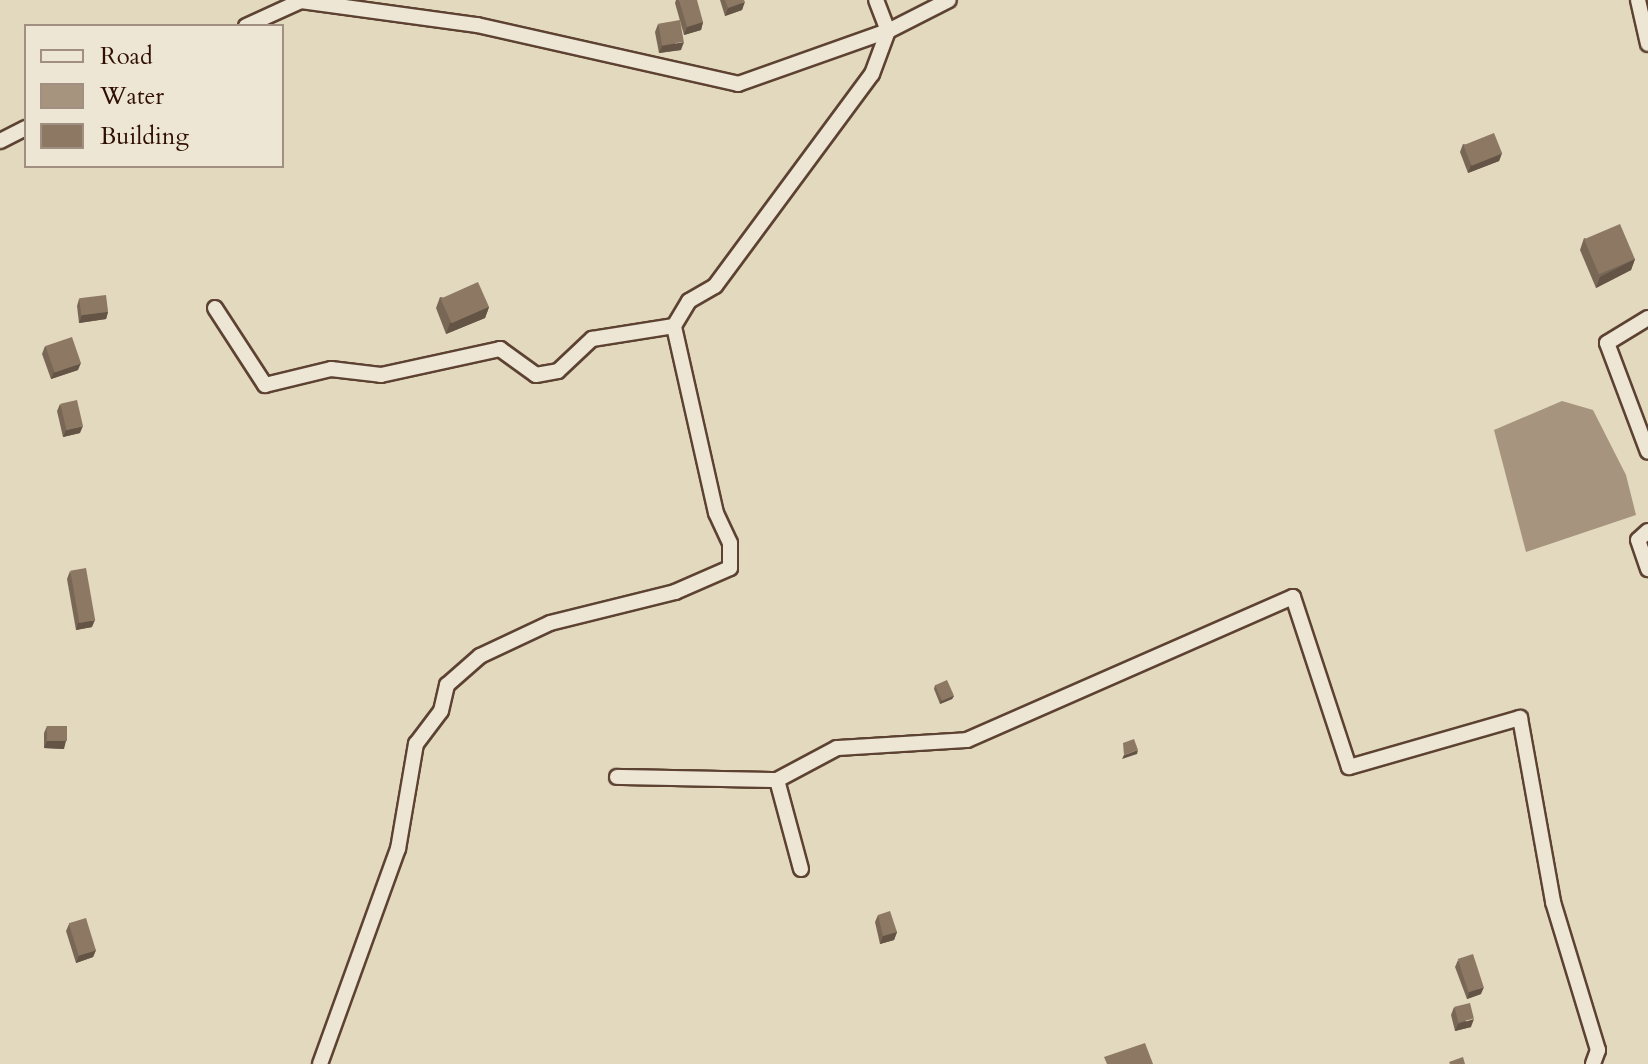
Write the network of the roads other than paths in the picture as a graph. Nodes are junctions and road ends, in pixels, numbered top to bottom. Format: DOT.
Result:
graph roads {
  1 [pos="876,0"];
  2 [pos="949,0"];
  3 [pos="1638,0"];
  4 [pos="250,24"];
  5 [pos="888,31"];
  6 [pos="1648,44"];
  7 [pos="24,129"];
  8 [pos="0,141"];
  9 [pos="215,308"];
  10 [pos="1648,318"];
  11 [pos="674,326"];
  12 [pos="1648,452"];
  13 [pos="1648,531"];
  14 [pos="1648,569"];
  15 [pos="617,777"];
  16 [pos="777,780"];
  17 [pos="801,869"];
  18 [pos="320,1064"];
  19 [pos="1593,1064"];
  1 -- 5 [label="street"];
  2 -- 5 [label="street"];
  3 -- 6 [label="street"];
  4 -- 5 [label="street"];
  5 -- 11 [label="street"];
  7 -- 8 [label="street"];
  9 -- 11 [label="street"];
  10 -- 12 [label="street"];
  11 -- 18 [label="street"];
  13 -- 14 [label="street"];
  15 -- 16 [label="street"];
  16 -- 17 [label="street"];
  16 -- 19 [label="street"];
}
